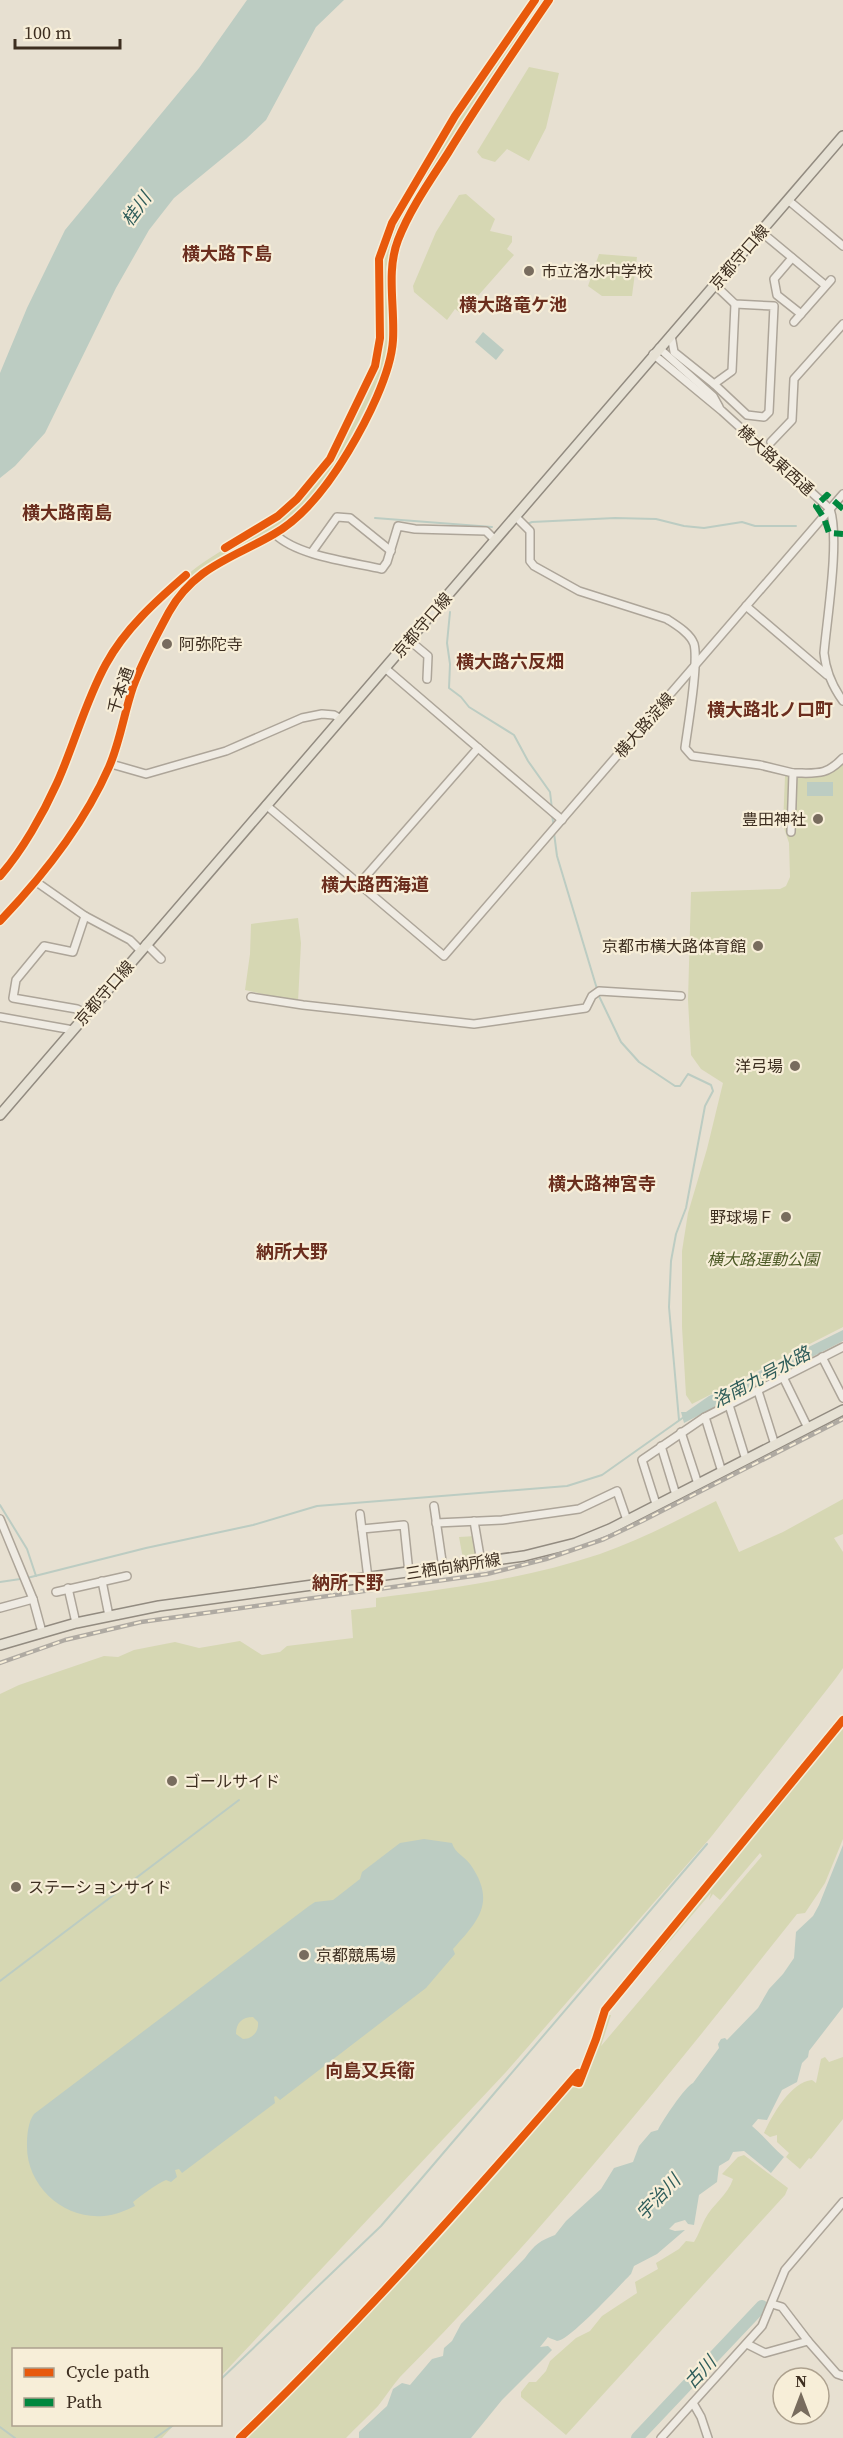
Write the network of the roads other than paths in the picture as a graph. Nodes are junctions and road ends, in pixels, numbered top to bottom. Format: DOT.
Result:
graph roads {
  1 [pos="549,0"];
  2 [pos="843,136"];
  3 [pos="788,200"];
  4 [pos="760,231"];
  5 [pos="843,246"];
  6 [pos="792,258"];
  7 [pos="715,285"];
  8 [pos="735,304"];
  9 [pos="801,314"];
  10 [pos="794,322"];
  11 [pos="843,324"];
  12 [pos="671,335"];
  13 [pos="656,351"];
  14 [pos="714,384"];
  15 [pos="771,442"];
  16 [pos="843,494"];
  17 [pos="830,508"];
  18 [pos="518,519"];
  19 [pos="275,534"];
  20 [pos="495,540"];
  21 [pos="391,551"];
  22 [pos="312,552"];
  23 [pos="746,606"];
  24 [pos="409,640"];
  25 [pos="694,667"];
  26 [pos="385,668"];
  27 [pos="829,676"];
  28 [pos="428,679"];
  29 [pos="843,702"];
  30 [pos="340,719"];
  31 [pos="478,748"];
  32 [pos="843,758"];
  33 [pos="111,764"];
  34 [pos="793,773"];
  35 [pos="266,805"];
  36 [pos="562,820"];
  37 [pos="791,832"];
  38 [pos="35,881"];
  39 [pos="359,884"];
  40 [pos="85,916"];
  41 [pos="0,921"];
  42 [pos="143,947"];
  43 [pos="161,959"];
  44 [pos="681,996"];
  45 [pos="251,997"];
  46 [pos="87,1014"];
  47 [pos="0,1017"];
  48 [pos="73,1030"];
  49 [pos="0,1114"];
  50 [pos="843,1347"];
  51 [pos="822,1357"];
  52 [pos="783,1377"];
  53 [pos="758,1391"];
  54 [pos="843,1398"];
  55 [pos="729,1405"];
  56 [pos="843,1410"];
  57 [pos="705,1418"];
  58 [pos="808,1428"];
  59 [pos="681,1432"];
  60 [pos="775,1445"];
  61 [pos="661,1446"];
  62 [pos="746,1460"];
  63 [pos="722,1472"];
  64 [pos="698,1484"];
  65 [pos="676,1495"];
  66 [pos="657,1504"];
  67 [pos="434,1506"];
  68 [pos="360,1514"];
  69 [pos="0,1519"];
  70 [pos="627,1520"];
  71 [pos="474,1521"];
  72 [pos="436,1523"];
  73 [pos="362,1528"];
  74 [pos="481,1562"];
  75 [pos="443,1568"];
  76 [pos="409,1573"];
  77 [pos="127,1576"];
  78 [pos="368,1578"];
  79 [pos="102,1581"];
  80 [pos="68,1588"];
  81 [pos="56,1592"];
  82 [pos="33,1599"];
  83 [pos="0,1608"];
  84 [pos="109,1616"];
  85 [pos="76,1623"];
  86 [pos="42,1632"];
  87 [pos="0,1645"];
  88 [pos="843,1720"];
  89 [pos="843,2202"];
  90 [pos="772,2304"];
  91 [pos="808,2340"];
  92 [pos="747,2344"];
  93 [pos="843,2377"];
  94 [pos="693,2403"];
  95 [pos="240,2438"];
  96 [pos="662,2438"];
  97 [pos="708,2438"];
  1 -- 19 [label="street, 千本通"];
  2 -- 3 [label="main road, 京都守口線"];
  3 -- 4 [label="main road, 京都守口線"];
  3 -- 5 [label="street"];
  4 -- 6 [label="street"];
  4 -- 7 [label="main road, 京都守口線"];
  6 -- 9 [label="street"];
  6 -- 9 [label="street"];
  7 -- 8 [label="street"];
  7 -- 12 [label="main road, 京都守口線"];
  8 -- 14 [label="street"];
  8 -- 14 [label="street"];
  9 -- 10 [label="street"];
  11 -- 15 [label="street"];
  12 -- 13 [label="main road, 京都守口線"];
  12 -- 14 [label="street"];
  13 -- 17 [label="street, 横大路東西通"];
  13 -- 18 [label="main road, 京都守口線"];
  16 -- 17 [label="street, 横大路淀線"];
  17 -- 23 [label="street, 横大路淀線"];
  17 -- 27 [label="street"];
  18 -- 20 [label="main road, 京都守口線"];
  18 -- 25 [label="street"];
  19 -- 22 [label="street"];
  19 -- 33 [label="street, 千本通"];
  20 -- 21 [label="street"];
  20 -- 24 [label="main road, 京都守口線"];
  21 -- 22 [label="street"];
  21 -- 22 [label="street"];
  23 -- 25 [label="street, 横大路淀線"];
  23 -- 27 [label="street"];
  24 -- 26 [label="main road, 京都守口線"];
  24 -- 28 [label="street"];
  25 -- 34 [label="street"];
  25 -- 36 [label="street, 横大路淀線"];
  26 -- 30 [label="main road, 京都守口線"];
  26 -- 31 [label="street"];
  27 -- 29 [label="street"];
  30 -- 33 [label="street"];
  30 -- 35 [label="main road, 京都守口線"];
  31 -- 36 [label="street"];
  31 -- 39 [label="street"];
  32 -- 34 [label="street"];
  33 -- 38 [label="street, 千本通"];
  34 -- 37 [label="street"];
  35 -- 39 [label="street"];
  35 -- 42 [label="main road, 京都守口線"];
  36 -- 39 [label="street, 横大路淀線"];
  38 -- 40 [label="street"];
  38 -- 41 [label="street, 千本通"];
  40 -- 42 [label="street"];
  40 -- 46 [label="street"];
  42 -- 43 [label="street"];
  42 -- 46 [label="main road, 京都守口線"];
  44 -- 45 [label="street"];
  46 -- 48 [label="main road, 京都守口線"];
  47 -- 48 [label="street"];
  48 -- 49 [label="main road, 京都守口線"];
  50 -- 51 [label="street"];
  51 -- 52 [label="street"];
  51 -- 54 [label="street"];
  52 -- 53 [label="street"];
  52 -- 58 [label="street"];
  53 -- 55 [label="street"];
  53 -- 60 [label="street"];
  55 -- 57 [label="street"];
  55 -- 62 [label="street"];
  56 -- 58 [label="main road, 三栖向納所線"];
  57 -- 59 [label="street"];
  57 -- 63 [label="street"];
  58 -- 60 [label="main road, 三栖向納所線"];
  59 -- 61 [label="street"];
  59 -- 64 [label="street"];
  60 -- 62 [label="main road, 三栖向納所線"];
  61 -- 65 [label="street"];
  61 -- 66 [label="street"];
  62 -- 63 [label="main road, 三栖向納所線"];
  63 -- 64 [label="main road, 三栖向納所線"];
  64 -- 65 [label="main road, 三栖向納所線"];
  65 -- 66 [label="main road, 三栖向納所線"];
  66 -- 70 [label="main road, 三栖向納所線"];
  67 -- 72 [label="street"];
  68 -- 73 [label="street"];
  69 -- 82 [label="street"];
  70 -- 71 [label="street"];
  70 -- 74 [label="main road, 三栖向納所線"];
  71 -- 72 [label="street"];
  71 -- 74 [label="street"];
  72 -- 75 [label="street"];
  73 -- 76 [label="street"];
  73 -- 78 [label="street"];
  74 -- 75 [label="main road, 三栖向納所線"];
  75 -- 76 [label="main road, 三栖向納所線"];
  76 -- 78 [label="main road, 三栖向納所線"];
  77 -- 79 [label="street"];
  78 -- 84 [label="main road, 三栖向納所線"];
  79 -- 80 [label="street"];
  79 -- 84 [label="street"];
  80 -- 81 [label="street"];
  80 -- 85 [label="street"];
  82 -- 83 [label="street"];
  82 -- 86 [label="street"];
  84 -- 85 [label="main road, 三栖向納所線"];
  85 -- 86 [label="main road, 三栖向納所線"];
  86 -- 87 [label="main road, 三栖向納所線"];
  88 -- 95 [label="street"];
  89 -- 90 [label="street"];
  90 -- 91 [label="street"];
  90 -- 92 [label="street"];
  91 -- 92 [label="street"];
  91 -- 93 [label="street"];
  92 -- 94 [label="street"];
  94 -- 96 [label="street"];
  94 -- 97 [label="street"];
}
